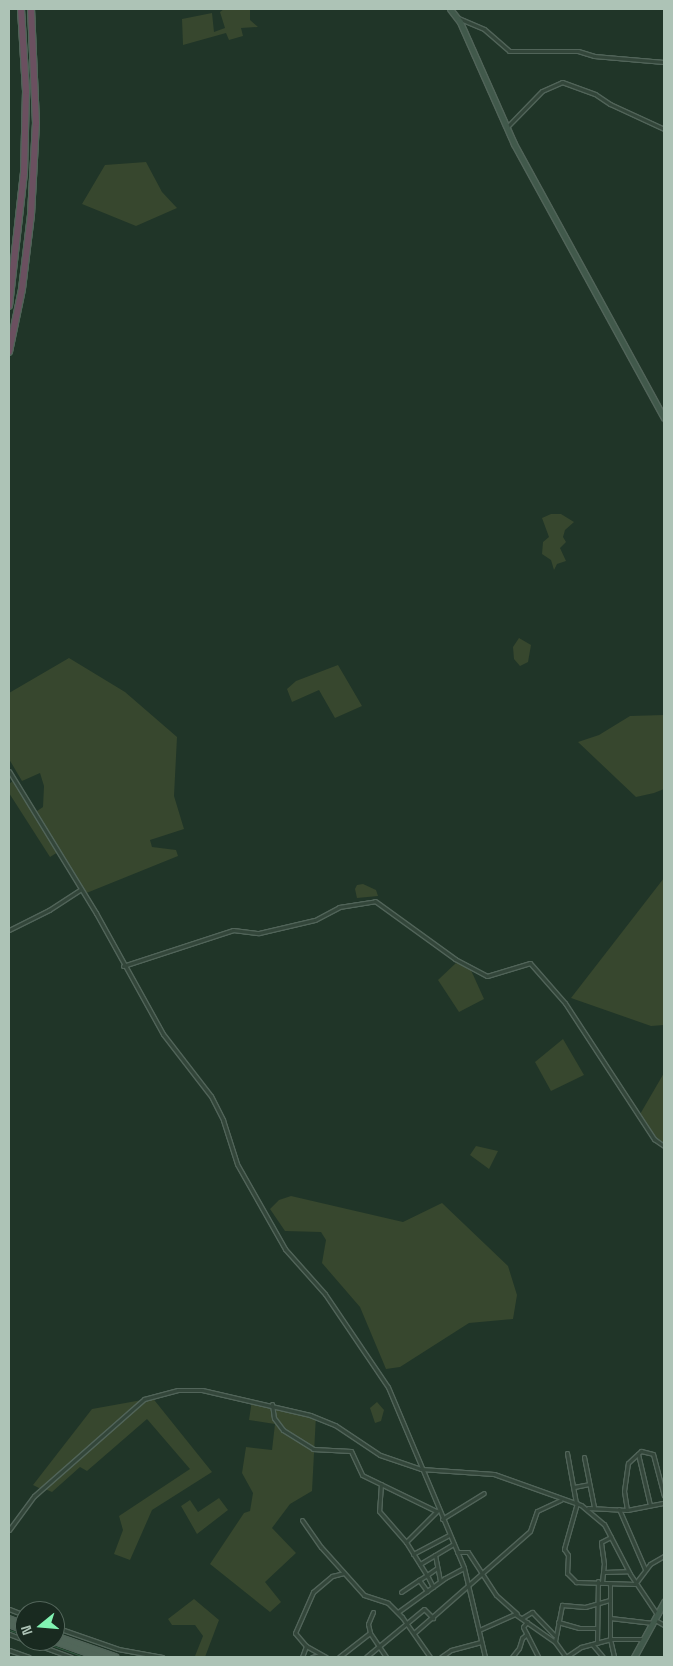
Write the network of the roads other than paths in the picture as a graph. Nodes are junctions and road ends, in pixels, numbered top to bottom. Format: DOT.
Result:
graph roads {
  1 [pos="21,9"];
  2 [pos="31,9"];
  3 [pos="450,9"];
  4 [pos="457,18"];
  5 [pos="664,62"];
  6 [pos="506,128"];
  7 [pos="664,130"];
  8 [pos="9,306"];
  9 [pos="9,352"];
  10 [pos="664,418"];
  11 [pos="9,771"];
  12 [pos="81,889"];
  13 [pos="9,930"];
  14 [pos="123,966"];
  15 [pos="664,1146"];
  16 [pos="272,1404"];
  17 [pos="567,1453"];
  18 [pos="638,1454"];
  19 [pos="584,1457"];
  20 [pos="421,1470"];
  21 [pos="381,1484"];
  22 [pos="589,1484"];
  23 [pos="574,1487"];
  24 [pos="484,1493"];
  25 [pos="664,1496"];
  26 [pos="561,1500"];
  27 [pos="576,1503"];
  28 [pos="664,1503"];
  29 [pos="650,1506"];
  30 [pos="594,1507"];
  31 [pos="588,1508"];
  32 [pos="619,1509"];
  33 [pos="437,1510"];
  34 [pos="627,1510"];
  35 [pos="442,1519"];
  36 [pos="302,1520"];
  37 [pos="9,1530"];
  38 [pos="449,1535"];
  39 [pos="611,1537"];
  40 [pos="406,1542"];
  41 [pos="453,1544"];
  42 [pos="457,1552"];
  43 [pos="413,1554"];
  44 [pos="435,1554"];
  45 [pos="664,1556"];
  46 [pos="430,1558"];
  47 [pos="436,1561"];
  48 [pos="420,1564"];
  49 [pos="437,1568"];
  50 [pos="464,1568"];
  51 [pos="645,1569"];
  52 [pos="628,1571"];
  53 [pos="604,1572"];
  54 [pos="344,1573"];
  55 [pos="484,1574"];
  56 [pos="427,1575"];
  57 [pos="419,1580"];
  58 [pos="440,1581"];
  59 [pos="600,1582"];
  60 [pos="610,1584"];
  61 [pos="635,1584"];
  62 [pos="433,1587"];
  63 [pos="469,1587"];
  64 [pos="427,1591"];
  65 [pos="401,1592"];
  66 [pos="610,1600"];
  67 [pos="664,1602"];
  68 [pos="597,1604"];
  69 [pos="403,1608"];
  70 [pos="373,1612"];
  71 [pos="398,1612"];
  72 [pos="517,1614"];
  73 [pos="657,1614"];
  74 [pos="402,1616"];
  75 [pos="433,1618"];
  76 [pos="522,1618"];
  77 [pos="610,1618"];
  78 [pos="527,1622"];
  79 [pos="558,1622"];
  80 [pos="654,1622"];
  81 [pos="408,1623"];
  82 [pos="664,1625"];
  83 [pos="597,1628"];
  84 [pos="65,1630"];
  85 [pos="479,1630"];
  86 [pos="370,1632"];
  87 [pos="414,1633"];
  88 [pos="527,1634"];
  89 [pos="554,1635"];
  90 [pos="610,1639"];
  91 [pos="644,1639"];
  92 [pos="65,1640"];
  93 [pos="481,1642"];
  94 [pos="555,1642"];
  95 [pos="594,1644"];
  96 [pos="65,1645"];
  97 [pos="306,1646"];
  98 [pos="377,1646"];
  99 [pos="9,1650"];
  100 [pos="54,1651"];
  101 [pos="427,1651"];
  102 [pos="324,1656"];
  103 [pos="29,1657"];
  104 [pos="71,1657"];
  105 [pos="100,1657"];
  106 [pos="114,1657"];
  107 [pos="162,1657"];
  108 [pos="302,1657"];
  109 [pos="312,1657"];
  110 [pos="338,1657"];
  111 [pos="366,1657"];
  112 [pos="386,1657"];
  113 [pos="426,1657"];
  114 [pos="430,1657"];
  115 [pos="441,1657"];
  116 [pos="485,1657"];
  117 [pos="512,1657"];
  118 [pos="538,1657"];
  119 [pos="566,1657"];
  120 [pos="603,1657"];
  121 [pos="614,1657"];
  122 [pos="634,1657"];
  1 -- 8 [label="highway"];
  2 -- 9 [label="highway"];
  3 -- 4 [label="street"];
  4 -- 5 [label="street"];
  4 -- 6 [label="street"];
  6 -- 7 [label="street"];
  6 -- 10 [label="street"];
  11 -- 12 [label="street"];
  12 -- 13 [label="street"];
  12 -- 14 [label="street"];
  14 -- 15 [label="street"];
  14 -- 20 [label="street"];
  16 -- 20 [label="street"];
  16 -- 21 [label="street"];
  16 -- 37 [label="street"];
  17 -- 23 [label="street"];
  18 -- 25 [label="street"];
  18 -- 29 [label="street"];
  18 -- 34 [label="street"];
  19 -- 22 [label="street"];
  20 -- 26 [label="street"];
  20 -- 33 [label="street"];
  21 -- 33 [label="street"];
  21 -- 40 [label="street"];
  22 -- 23 [label="street"];
  22 -- 30 [label="street"];
  23 -- 27 [label="street"];
  24 -- 35 [label="street"];
  26 -- 27 [label="street"];
  26 -- 55 [label="street"];
  27 -- 31 [label="street"];
  27 -- 59 [label="street"];
  28 -- 29 [label="street"];
  29 -- 34 [label="street"];
  30 -- 31 [label="street"];
  30 -- 32 [label="street"];
  31 -- 39 [label="street"];
  32 -- 34 [label="street"];
  32 -- 51 [label="street"];
  33 -- 35 [label="street"];
  33 -- 40 [label="street"];
  35 -- 38 [label="street"];
  36 -- 54 [label="street"];
  38 -- 41 [label="street"];
  38 -- 43 [label="street"];
  39 -- 52 [label="street"];
  39 -- 53 [label="street"];
  40 -- 43 [label="street"];
  41 -- 42 [label="street"];
  41 -- 44 [label="street"];
  42 -- 50 [label="street"];
  42 -- 55 [label="street"];
  43 -- 48 [label="street"];
  44 -- 46 [label="street"];
  44 -- 47 [label="street"];
  45 -- 51 [label="street"];
  46 -- 47 [label="street"];
  46 -- 48 [label="street"];
  47 -- 49 [label="street"];
  48 -- 56 [label="street"];
  49 -- 56 [label="street"];
  49 -- 58 [label="street"];
  50 -- 58 [label="street"];
  50 -- 63 [label="street"];
  51 -- 61 [label="street"];
  52 -- 53 [label="street"];
  52 -- 61 [label="street"];
  53 -- 59 [label="street"];
  54 -- 71 [label="street"];
  54 -- 97 [label="street"];
  55 -- 63 [label="street"];
  55 -- 72 [label="street"];
  56 -- 57 [label="street"];
  56 -- 62 [label="street"];
  57 -- 64 [label="street"];
  57 -- 65 [label="street"];
  58 -- 62 [label="street"];
  59 -- 60 [label="street"];
  59 -- 68 [label="street"];
  60 -- 61 [label="street"];
  60 -- 66 [label="street"];
  61 -- 73 [label="street"];
  62 -- 64 [label="street"];
  63 -- 75 [label="street"];
  63 -- 85 [label="street"];
  64 -- 69 [label="street"];
  66 -- 68 [label="street"];
  66 -- 77 [label="street"];
  67 -- 73 [label="street"];
  68 -- 79 [label="street"];
  68 -- 83 [label="street"];
  69 -- 71 [label="street"];
  69 -- 74 [label="street"];
  70 -- 86 [label="street"];
  71 -- 74 [label="street"];
  72 -- 76 [label="street"];
  72 -- 85 [label="street"];
  73 -- 80 [label="street"];
  74 -- 81 [label="street"];
  75 -- 81 [label="street"];
  75 -- 87 [label="street"];
  76 -- 78 [label="street"];
  76 -- 89 [label="street"];
  77 -- 80 [label="street"];
  77 -- 90 [label="street"];
  78 -- 88 [label="street"];
  78 -- 94 [label="street"];
  79 -- 83 [label="street"];
  79 -- 89 [label="street"];
  80 -- 82 [label="street"];
  80 -- 91 [label="street"];
  81 -- 87 [label="street"];
  81 -- 98 [label="street"];
  83 -- 95 [label="street"];
  84 -- 107 [label="street"];
  85 -- 93 [label="street"];
  86 -- 98 [label="street"];
  86 -- 110 [label="street"];
  87 -- 101 [label="street"];
  88 -- 117 [label="street"];
  88 -- 118 [label="street"];
  89 -- 94 [label="street"];
  90 -- 91 [label="street"];
  90 -- 95 [label="street"];
  90 -- 121 [label="street"];
  91 -- 122 [label="street"];
  92 -- 106 [label="main road"];
  93 -- 115 [label="street"];
  93 -- 116 [label="street"];
  94 -- 119 [label="street"];
  95 -- 119 [label="street"];
  95 -- 120 [label="street"];
  96 -- 105 [label="main road"];
  97 -- 102 [label="street"];
  97 -- 108 [label="street"];
  98 -- 111 [label="street"];
  98 -- 112 [label="street"];
  99 -- 103 [label="street"];
  100 -- 104 [label="street"];
  101 -- 113 [label="street"];
  101 -- 114 [label="street"];
  102 -- 109 [label="street"];
}
